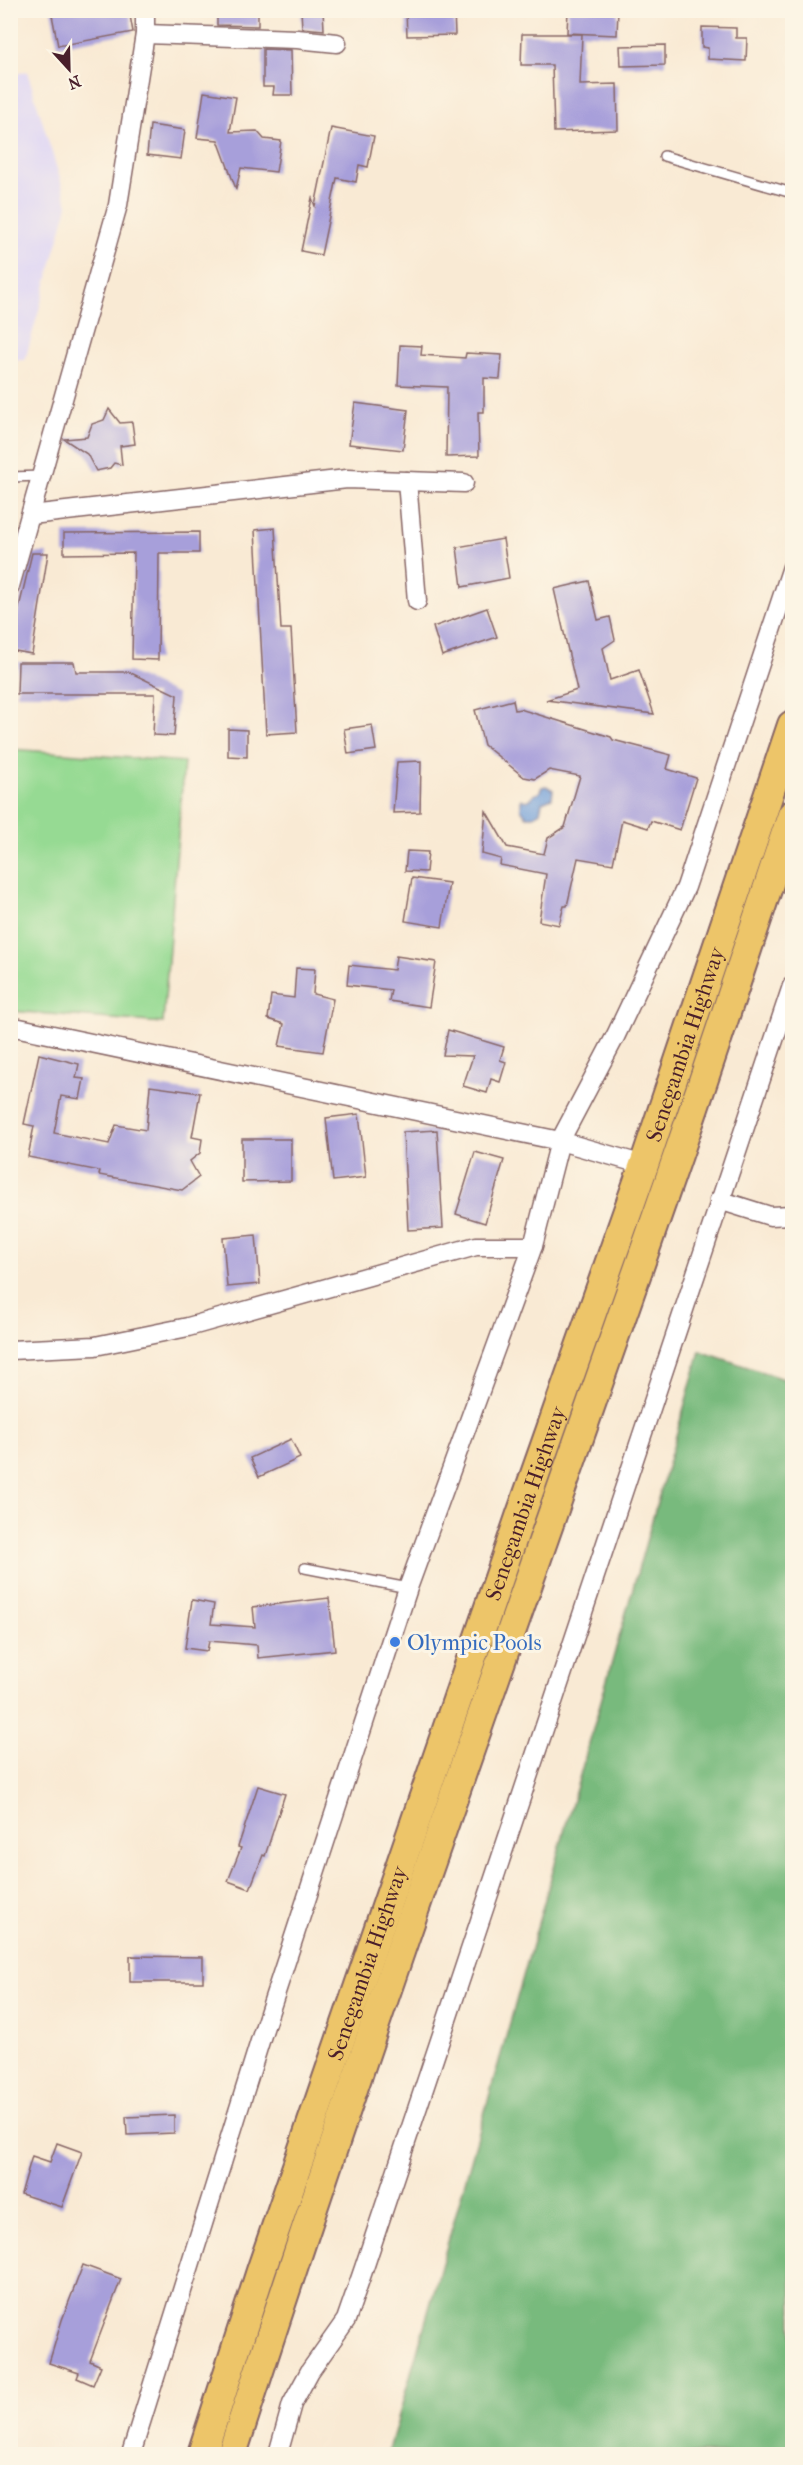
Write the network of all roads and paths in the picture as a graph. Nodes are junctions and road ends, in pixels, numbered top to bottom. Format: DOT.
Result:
graph roads {
  1 [pos="145,10"];
  2 [pos="145,34"];
  3 [pos="337,43"];
  4 [pos="664,156"];
  5 [pos="792,193"];
  6 [pos="42,476"];
  7 [pos="10,477"];
  8 [pos="407,481"];
  9 [pos="464,483"];
  10 [pos="31,515"];
  11 [pos="792,567"];
  12 [pos="10,586"];
  13 [pos="417,601"];
  14 [pos="792,725"];
  15 [pos="792,815"];
  16 [pos="792,986"];
  17 [pos="10,1026"];
  18 [pos="560,1141"];
  19 [pos="644,1165"];
  20 [pos="719,1200"];
  21 [pos="792,1215"];
  22 [pos="533,1246"];
  23 [pos="10,1350"];
  24 [pos="305,1568"];
  25 [pos="408,1588"];
  26 [pos="131,2454"];
  27 [pos="202,2454"];
  28 [pos="232,2454"];
  29 [pos="278,2454"];
  1 -- 2 [label="street"];
  2 -- 3 [label="street"];
  2 -- 6 [label="street"];
  4 -- 5 [label="lane"];
  6 -- 7 [label="lane"];
  6 -- 10 [label="street"];
  8 -- 9 [label="street"];
  8 -- 10 [label="street"];
  8 -- 13 [label="street"];
  10 -- 12 [label="street"];
  11 -- 18 [label="street"];
  14 -- 19 [label="main road, Senegambia Highway"];
  15 -- 28 [label="main road, Senegambia Highway"];
  16 -- 20 [label="street"];
  17 -- 18 [label="street"];
  18 -- 19 [label="street"];
  18 -- 22 [label="street"];
  19 -- 27 [label="main road, Senegambia Highway"];
  20 -- 21 [label="street"];
  20 -- 29 [label="street"];
  22 -- 23 [label="street"];
  22 -- 25 [label="street"];
  24 -- 25 [label="lane"];
  25 -- 26 [label="street"];
}
